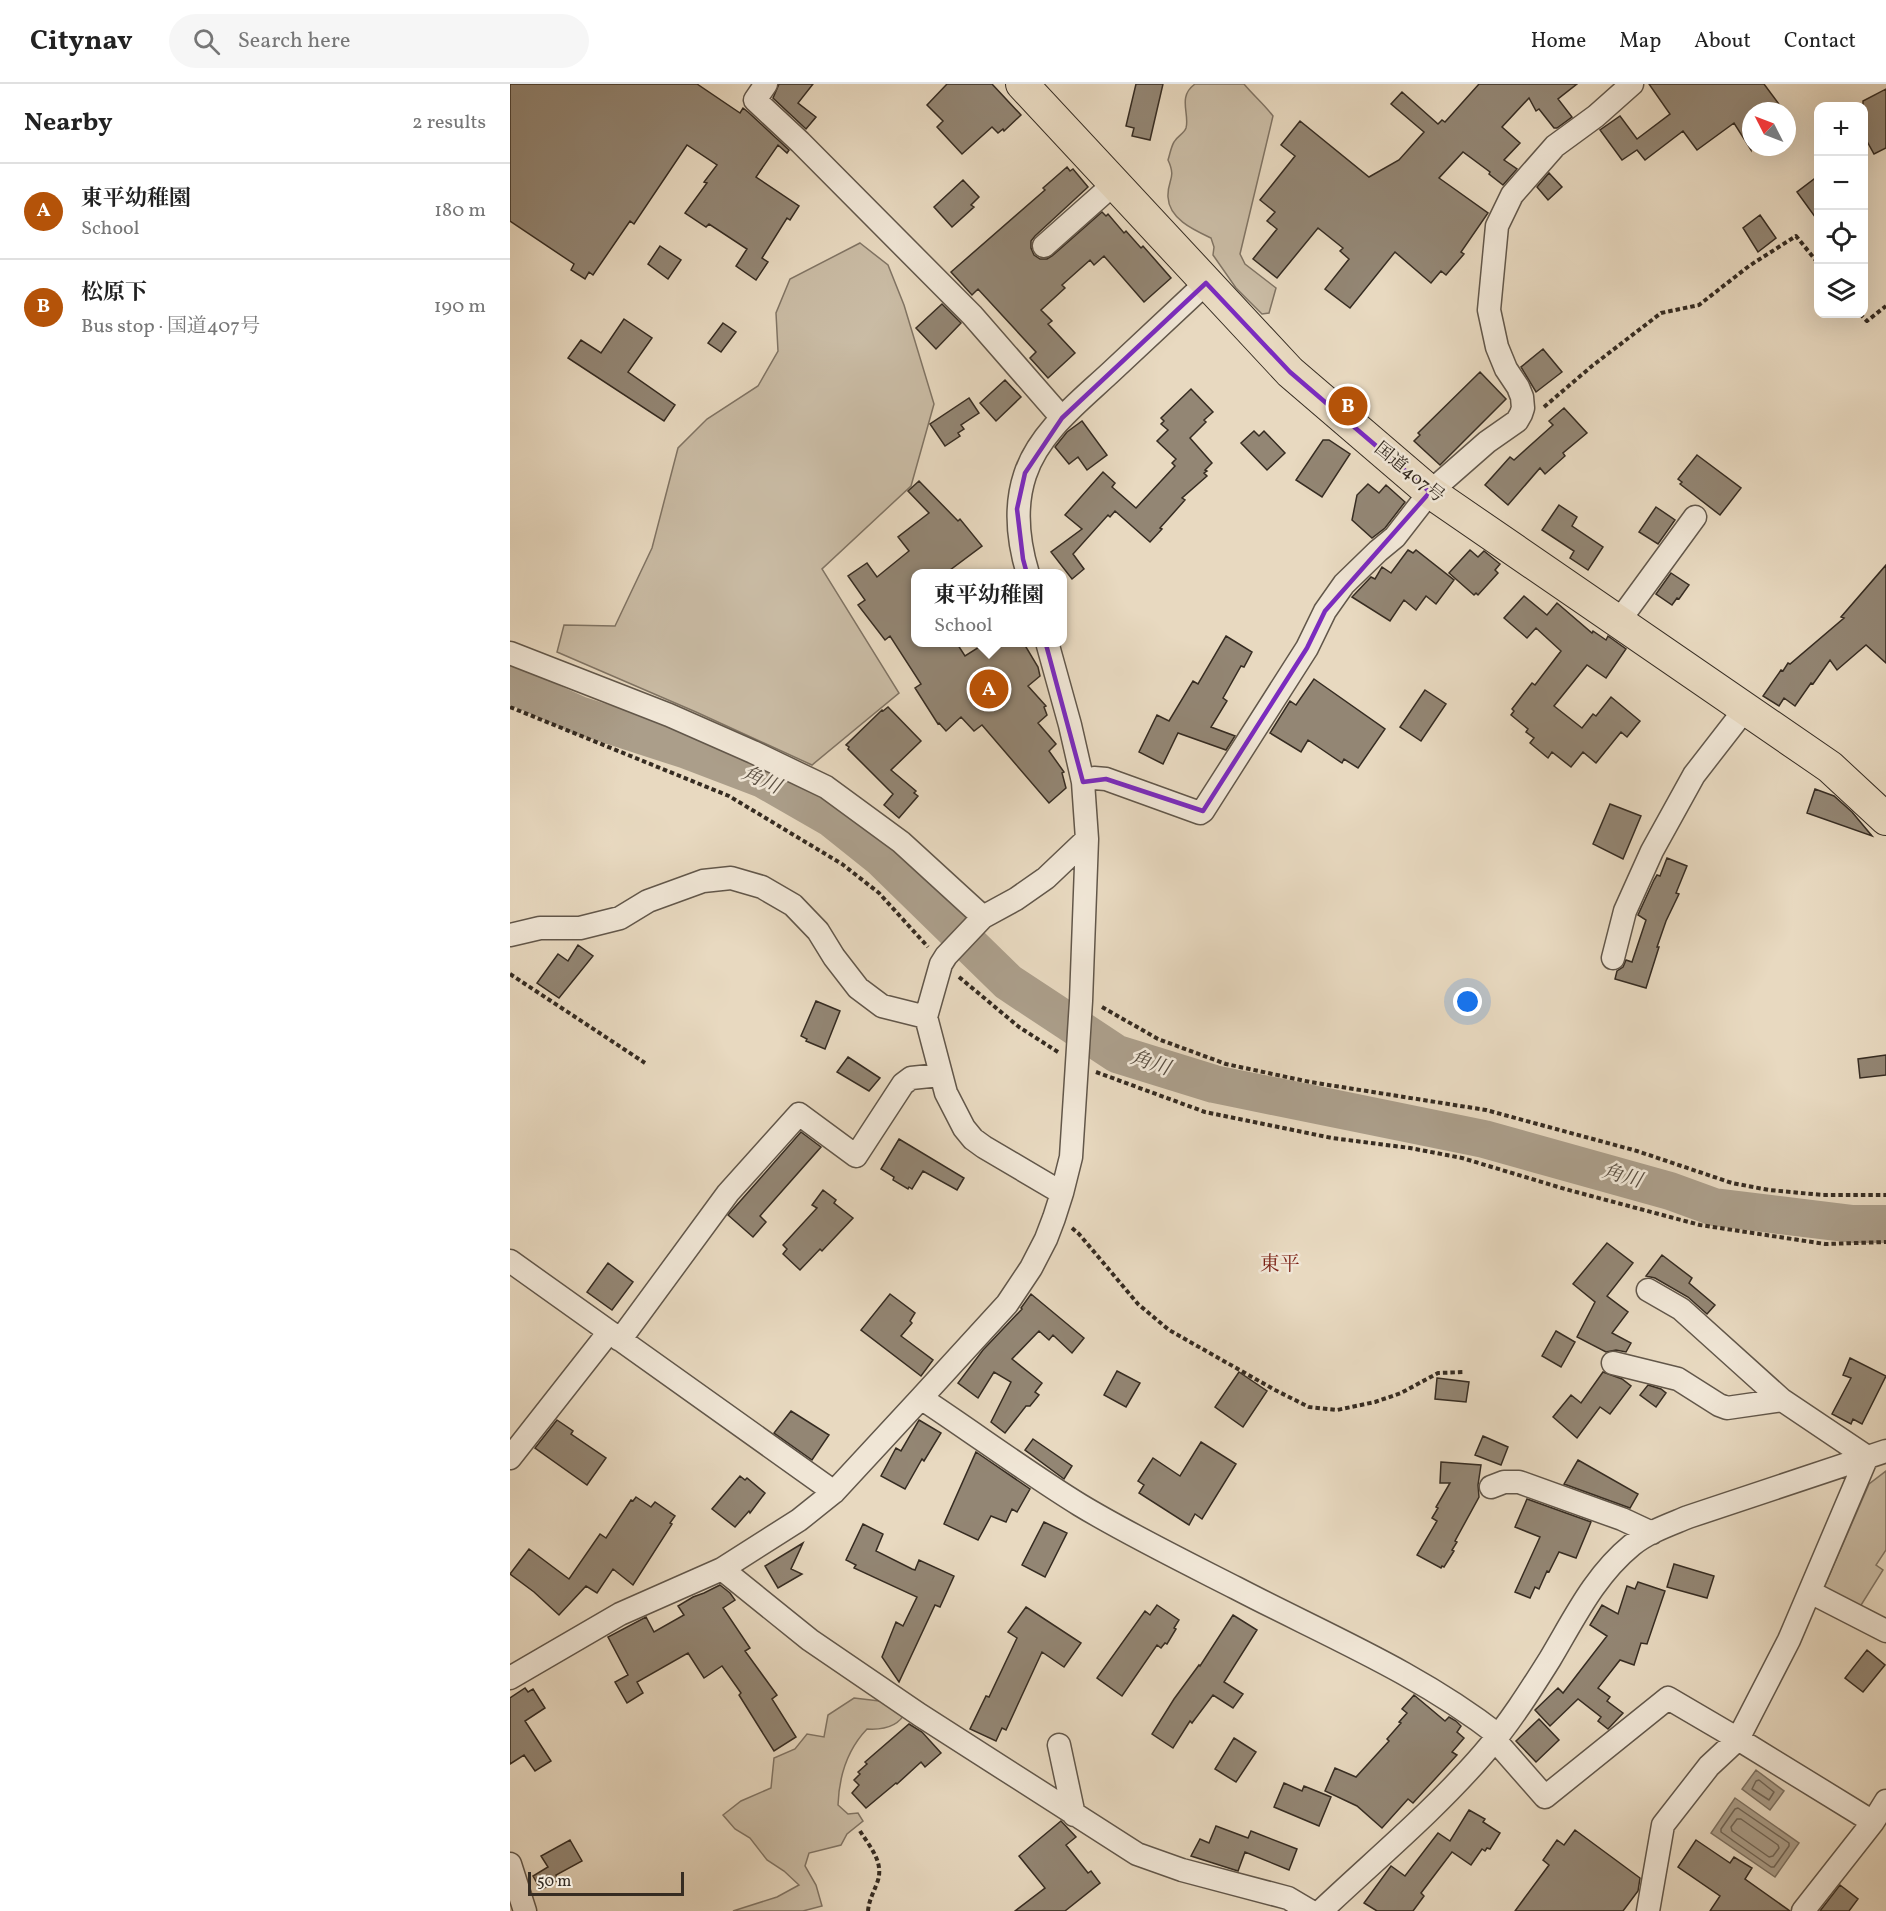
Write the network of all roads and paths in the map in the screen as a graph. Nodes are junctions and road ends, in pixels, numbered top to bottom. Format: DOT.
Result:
graph roads {
  1 [pos="766,84"];
  2 [pos="1022,84"];
  3 [pos="1632,84"];
  4 [pos="1115,183"];
  5 [pos="1044,246"];
  6 [pos="1814,258"];
  7 [pos="1206,284"];
  8 [pos="1886,306"];
  9 [pos="1864,318"];
  10 [pos="1062,418"];
  11 [pos="1517,421"];
  12 [pos="1430,492"];
  13 [pos="1695,517"];
  14 [pos="1027,569"];
  15 [pos="1619,621"];
  16 [pos="1048,647"];
  17 [pos="510,653"];
  18 [pos="510,707"];
  19 [pos="1746,708"];
  20 [pos="1830,767"];
  21 [pos="1083,782"];
  22 [pos="1886,795"];
  23 [pos="1886,819"];
  24 [pos="1087,839"];
  25 [pos="981,919"];
  26 [pos="510,936"];
  27 [pos="1613,958"];
  28 [pos="944,960"];
  29 [pos="510,974"];
  30 [pos="1081,997"];
  31 [pos="926,1017"];
  32 [pos="1076,1059"];
  33 [pos="645,1063"];
  34 [pos="940,1075"];
  35 [pos="1062,1193"];
  36 [pos="1886,1196"];
  37 [pos="1054,1218"];
  38 [pos="1886,1242"];
  39 [pos="510,1260"];
  40 [pos="1648,1290"];
  41 [pos="615,1336"];
  42 [pos="1613,1363"];
  43 [pos="1465,1372"];
  44 [pos="921,1398"];
  45 [pos="1782,1400"];
  46 [pos="1876,1454"];
  47 [pos="510,1458"];
  48 [pos="1491,1487"];
  49 [pos="834,1492"];
  50 [pos="1652,1533"];
  51 [pos="722,1569"];
  52 [pos="1810,1592"];
  53 [pos="1886,1631"];
  54 [pos="510,1678"];
  55 [pos="1496,1737"];
  56 [pos="1738,1739"];
  57 [pos="1059,1745"];
  58 [pos="1886,1801"];
  59 [pos="1074,1815"];
  60 [pos="1874,1822"];
  61 [pos="860,1831"];
  62 [pos="510,1864"];
  63 [pos="525,1911"];
  64 [pos="868,1911"];
  65 [pos="1310,1911"];
  66 [pos="1321,1911"];
  67 [pos="1648,1911"];
  68 [pos="1803,1911"];
  1 -- 10 [label="street"];
  2 -- 4 [label="highway, 国道407号"];
  3 -- 11 [label="street"];
  4 -- 5 [label="street"];
  4 -- 7 [label="highway, 国道407号"];
  6 -- 11 [label="path"];
  7 -- 10 [label="street"];
  7 -- 12 [label="highway, 国道407号"];
  8 -- 9 [label="path"];
  10 -- 14 [label="street"];
  11 -- 12 [label="street"];
  12 -- 15 [label="highway, 国道407号"];
  12 -- 21 [label="street"];
  13 -- 15 [label="street"];
  15 -- 19 [label="highway, 国道407号"];
  16 -- 21 [label="street"];
  17 -- 25 [label="street"];
  18 -- 28 [label="path"];
  19 -- 20 [label="highway, 国道407号"];
  19 -- 27 [label="street"];
  20 -- 22 [label="highway"];
  20 -- 23 [label="highway"];
  21 -- 24 [label="street"];
  24 -- 25 [label="street"];
  24 -- 30 [label="street"];
  25 -- 28 [label="street"];
  26 -- 31 [label="street"];
  28 -- 31 [label="street"];
  28 -- 32 [label="path"];
  29 -- 33 [label="path"];
  30 -- 32 [label="street"];
  30 -- 36 [label="path"];
  31 -- 34 [label="street"];
  32 -- 35 [label="street"];
  32 -- 38 [label="path"];
  34 -- 35 [label="street"];
  34 -- 41 [label="street"];
  35 -- 37 [label="street"];
  37 -- 43 [label="path"];
  37 -- 44 [label="street"];
  39 -- 41 [label="street"];
  40 -- 45 [label="street"];
  41 -- 47 [label="street"];
  41 -- 49 [label="street"];
  42 -- 45 [label="street"];
  44 -- 49 [label="street"];
  44 -- 55 [label="street"];
  45 -- 46 [label="street"];
  46 -- 50 [label="street"];
  46 -- 52 [label="street"];
  48 -- 50 [label="street"];
  49 -- 51 [label="street"];
  50 -- 55 [label="street"];
  51 -- 54 [label="street"];
  51 -- 59 [label="street"];
  52 -- 53 [label="street"];
  52 -- 56 [label="street"];
  55 -- 56 [label="street"];
  55 -- 66 [label="street"];
  56 -- 60 [label="street"];
  56 -- 67 [label="street"];
  57 -- 59 [label="street"];
  58 -- 60 [label="street"];
  59 -- 65 [label="street"];
  60 -- 68 [label="street"];
  61 -- 64 [label="path"];
  62 -- 63 [label="street"];
}
